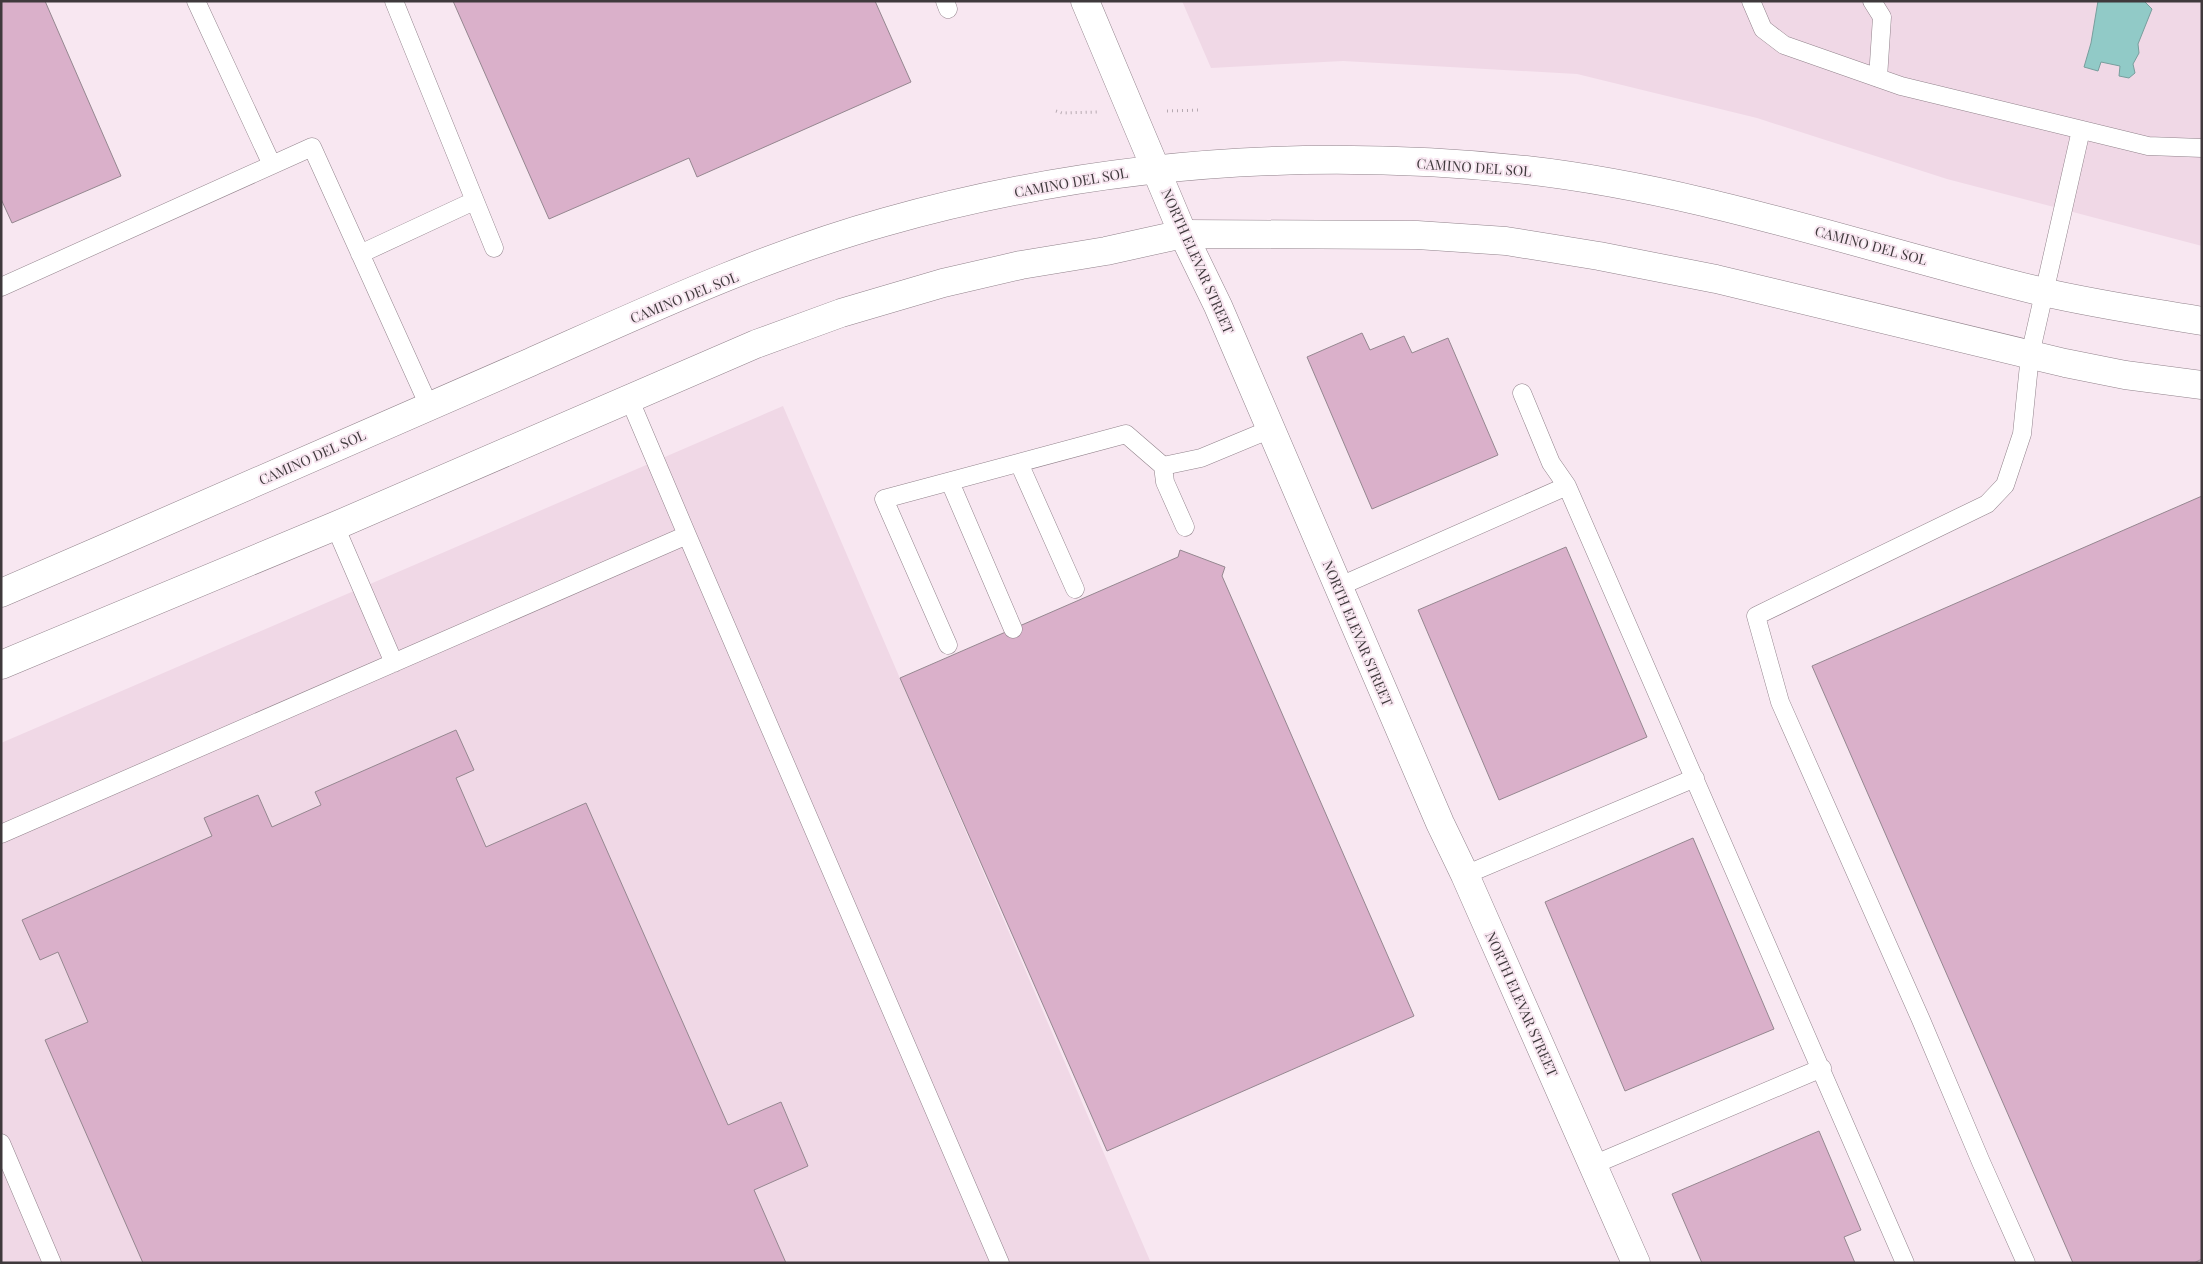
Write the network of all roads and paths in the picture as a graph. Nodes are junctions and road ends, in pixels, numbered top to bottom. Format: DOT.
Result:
graph roads {
  1 [pos="196,1"];
  2 [pos="394,1"];
  3 [pos="1086,1"];
  4 [pos="1751,1"];
  5 [pos="1872,1"];
  6 [pos="1891,1"];
  7 [pos="1882,17"];
  8 [pos="1878,78"];
  9 [pos="2081,130"];
  10 [pos="2202,148"];
  11 [pos="272,165"];
  12 [pos="1156,168"];
  13 [pos="474,201"];
  14 [pos="1183,234"];
  15 [pos="494,248"];
  16 [pos="360,254"];
  17 [pos="1,287"];
  18 [pos="2045,292"];
  19 [pos="2202,321"];
  20 [pos="2030,355"];
  21 [pos="2202,385"];
  22 [pos="1522,393"];
  23 [pos="629,398"];
  24 [pos="429,406"];
  25 [pos="1271,429"];
  26 [pos="1020,463"];
  27 [pos="1163,466"];
  28 [pos="950,482"];
  29 [pos="1566,486"];
  30 [pos="335,526"];
  31 [pos="1185,527"];
  32 [pos="687,535"];
  33 [pos="1338,587"];
  34 [pos="1074,590"];
  35 [pos="1,594"];
  36 [pos="1013,629"];
  37 [pos="948,645"];
  38 [pos="394,663"];
  39 [pos="1,665"];
  40 [pos="1695,778"];
  41 [pos="1,834"];
  42 [pos="1465,876"];
  43 [pos="1822,1068"];
  44 [pos="1,1143"];
  45 [pos="1593,1165"];
  46 [pos="52,1263"];
  47 [pos="1000,1263"];
  48 [pos="1636,1263"];
  49 [pos="1906,1263"];
  50 [pos="2026,1263"];
  1 -- 11 [label="lane"];
  2 -- 13 [label="lane"];
  3 -- 12 [label="street, NORTH ELEVAR STREET"];
  4 -- 8 [label="lane"];
  5 -- 7 [label="lane"];
  6 -- 7 [label="lane"];
  7 -- 8 [label="lane"];
  8 -- 9 [label="lane"];
  9 -- 10 [label="lane"];
  9 -- 18 [label="lane"];
  11 -- 16 [label="lane"];
  11 -- 17 [label="lane"];
  12 -- 14 [label="street, NORTH ELEVAR STREET"];
  12 -- 18 [label="street, CAMINO DEL SOL"];
  12 -- 24 [label="street, CAMINO DEL SOL"];
  13 -- 15 [label="lane"];
  13 -- 16 [label="lane"];
  14 -- 20 [label="street"];
  14 -- 23 [label="street"];
  14 -- 25 [label="street, NORTH ELEVAR STREET"];
  16 -- 24 [label="lane"];
  18 -- 19 [label="street, CAMINO DEL SOL"];
  18 -- 20 [label="lane"];
  20 -- 21 [label="street"];
  20 -- 50 [label="lane"];
  22 -- 29 [label="lane"];
  23 -- 30 [label="street"];
  23 -- 32 [label="lane"];
  24 -- 35 [label="street, CAMINO DEL SOL"];
  25 -- 27 [label="lane"];
  25 -- 33 [label="street, NORTH ELEVAR STREET"];
  26 -- 27 [label="lane"];
  26 -- 28 [label="lane"];
  26 -- 34 [label="lane"];
  27 -- 31 [label="lane"];
  28 -- 36 [label="lane"];
  28 -- 37 [label="lane"];
  29 -- 33 [label="lane"];
  29 -- 40 [label="lane"];
  30 -- 38 [label="lane"];
  30 -- 39 [label="street"];
  32 -- 38 [label="lane"];
  32 -- 47 [label="lane"];
  33 -- 42 [label="street, NORTH ELEVAR STREET"];
  38 -- 41 [label="lane"];
  40 -- 42 [label="lane"];
  40 -- 43 [label="lane"];
  42 -- 45 [label="street, NORTH ELEVAR STREET"];
  43 -- 45 [label="lane"];
  43 -- 49 [label="lane"];
  44 -- 46 [label="lane"];
  45 -- 48 [label="street, NORTH ELEVAR STREET"];
}
